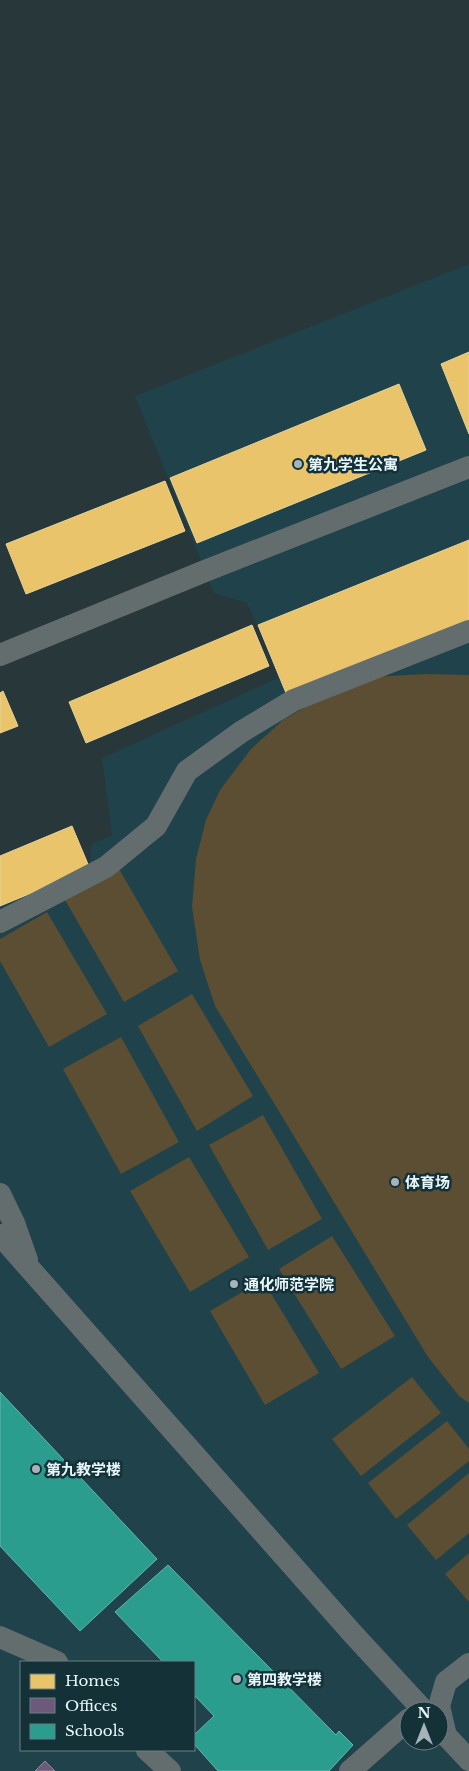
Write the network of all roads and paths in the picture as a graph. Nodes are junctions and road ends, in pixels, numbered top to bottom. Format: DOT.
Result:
graph roads {
  1 [pos="469,467"];
  2 [pos="469,631"];
  3 [pos="0,655"];
  4 [pos="0,922"];
  5 [pos="0,1194"];
  6 [pos="0,1235"];
  7 [pos="0,1250"];
  8 [pos="31,1270"];
  9 [pos="0,1637"];
  10 [pos="55,1661"];
  11 [pos="469,1664"];
  12 [pos="394,1680"];
  13 [pos="446,1682"];
  14 [pos="400,1701"];
  15 [pos="410,1701"];
  16 [pos="428,1701"];
  17 [pos="440,1701"];
  18 [pos="399,1732"];
  19 [pos="449,1740"];
  20 [pos="148,1751"];
  21 [pos="469,1760"];
  22 [pos="170,1771"];
  23 [pos="350,1771"];
  1 -- 3 [label="street"];
  2 -- 4 [label="street"];
  5 -- 8 [label="street"];
  6 -- 8 [label="street"];
  7 -- 8 [label="street"];
  8 -- 12 [label="street"];
  9 -- 10 [label="street"];
  11 -- 13 [label="street"];
  12 -- 13 [label="street"];
  12 -- 14 [label="street"];
  12 -- 15 [label="street"];
  13 -- 16 [label="street"];
  13 -- 17 [label="street"];
  18 -- 23 [label="street"];
  19 -- 21 [label="street"];
  20 -- 22 [label="street"];
}
